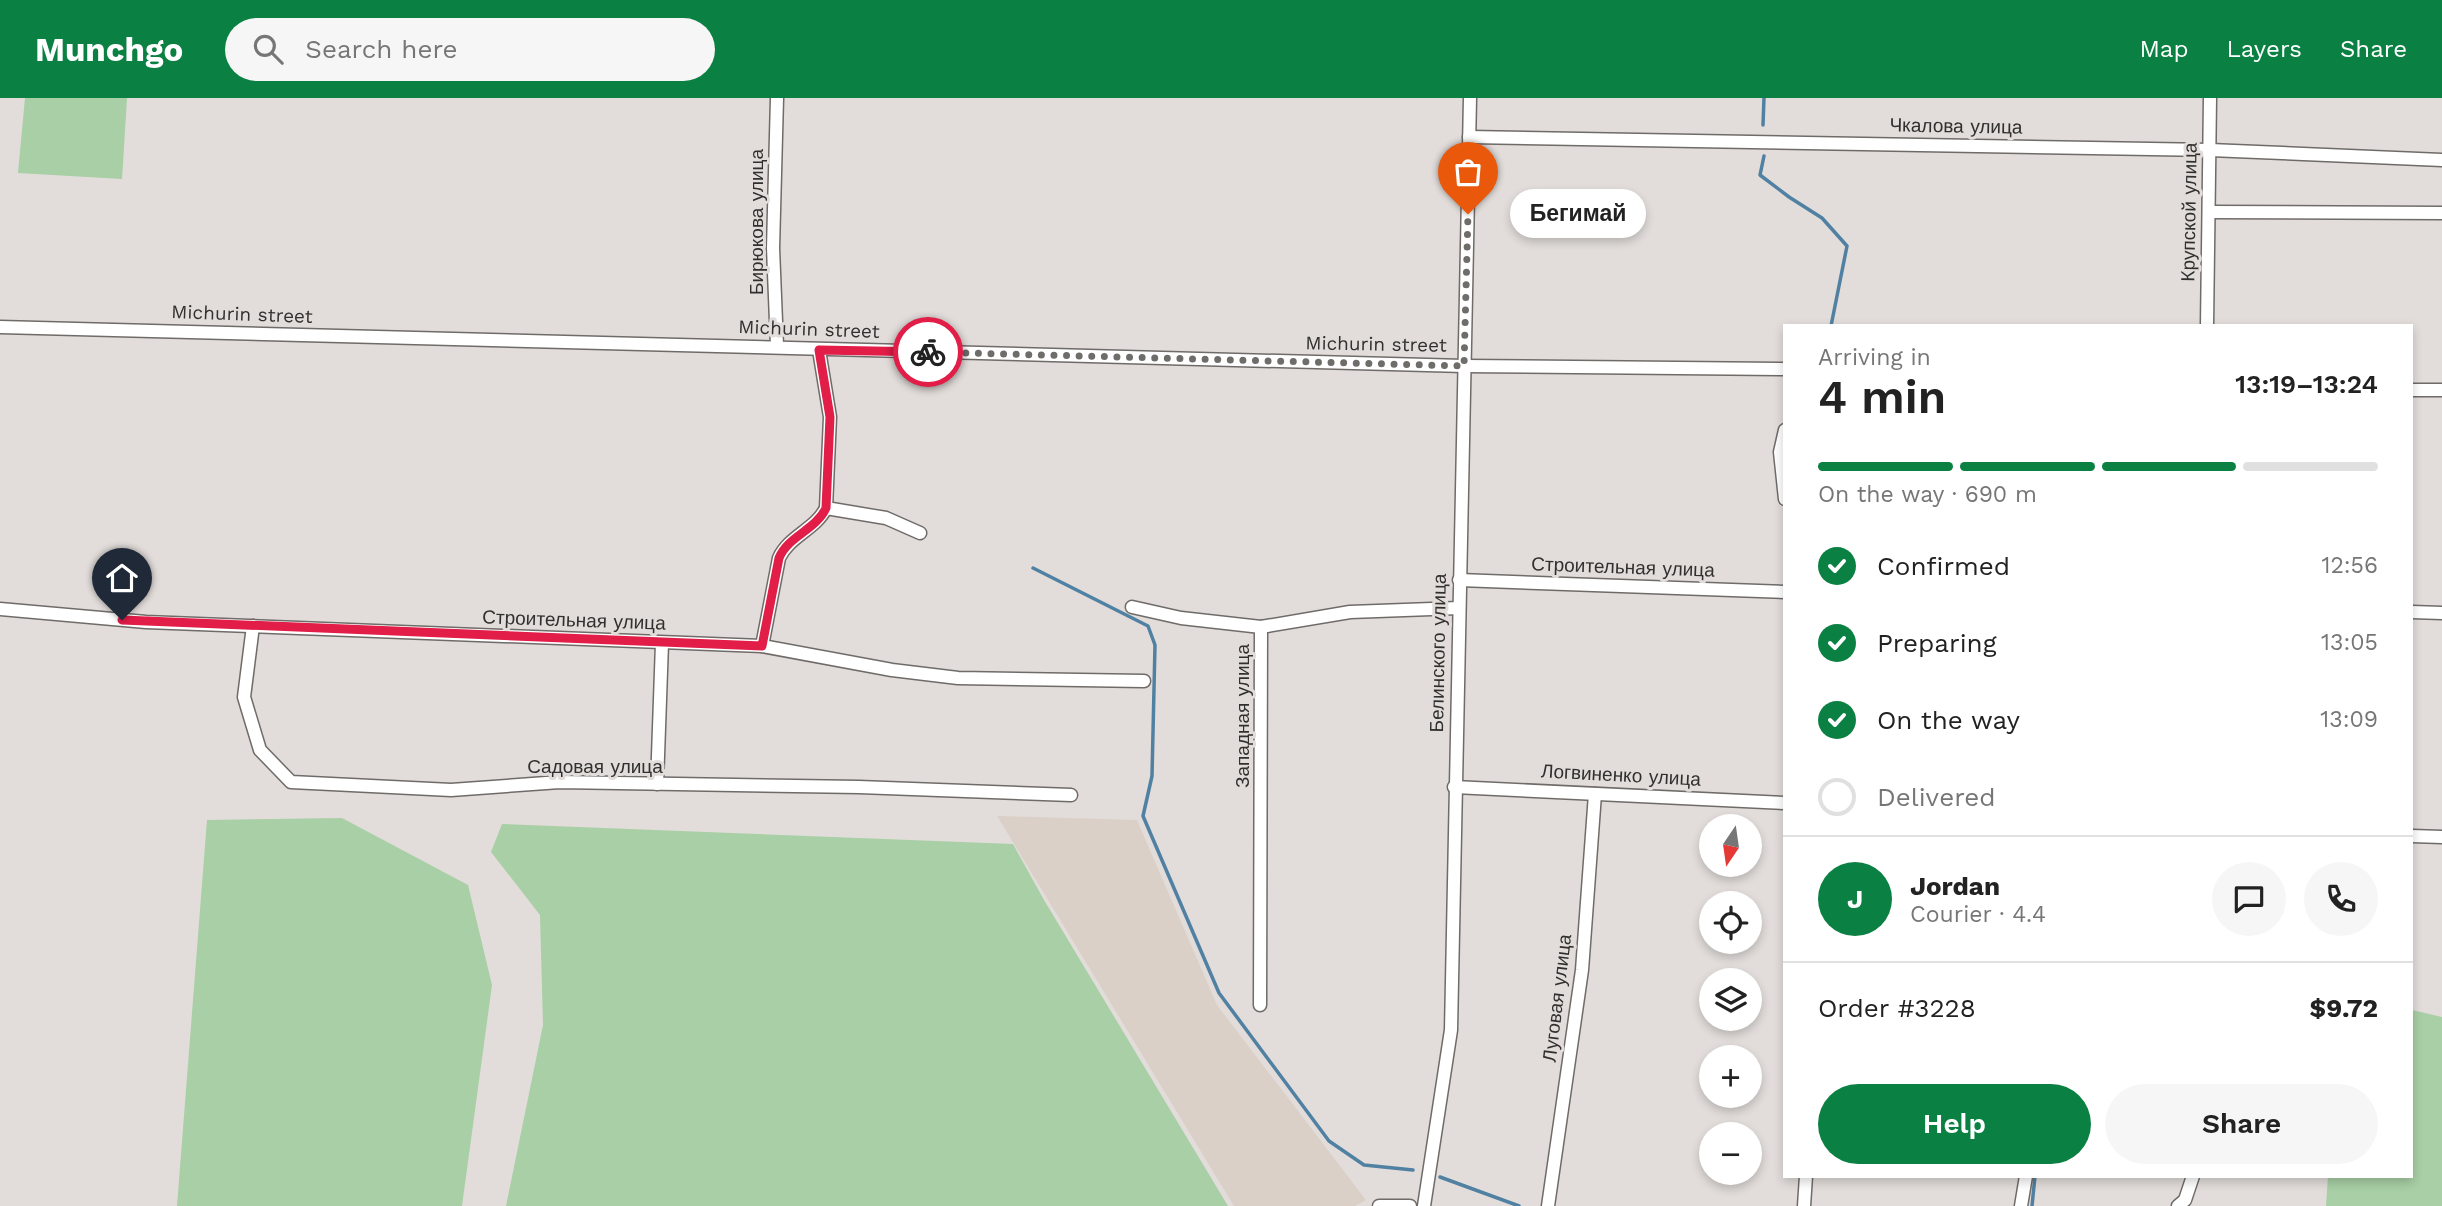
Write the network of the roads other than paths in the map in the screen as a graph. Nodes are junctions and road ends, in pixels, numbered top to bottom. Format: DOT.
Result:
graph roads {
  1 [pos="777,98"];
  2 [pos="1470,98"];
  3 [pos="2210,98"];
  4 [pos="1469,137"];
  5 [pos="2210,150"];
  6 [pos="2442,160"];
  7 [pos="2209,212"];
  8 [pos="2442,212"];
  9 [pos="2207,324"];
  10 [pos="0,327"];
  11 [pos="777,346"];
  12 [pos="819,350"];
  13 [pos="1464,366"];
  14 [pos="1783,369"];
  15 [pos="2413,390"];
  16 [pos="2442,390"];
  17 [pos="1783,439"];
  18 [pos="1783,480"];
  19 [pos="826,508"];
  20 [pos="920,533"];
  21 [pos="1459,580"];
  22 [pos="1783,592"];
  23 [pos="1132,607"];
  24 [pos="1460,608"];
  25 [pos="0,609"];
  26 [pos="2413,611"];
  27 [pos="2442,613"];
  28 [pos="253,626"];
  29 [pos="1261,627"];
  30 [pos="662,643"];
  31 [pos="762,646"];
  32 [pos="1144,681"];
  33 [pos="657,784"];
  34 [pos="1454,787"];
  35 [pos="1071,794"];
  36 [pos="1595,794"];
  37 [pos="1783,803"];
  38 [pos="2413,836"];
  39 [pos="2442,837"];
  40 [pos="1260,1005"];
  41 [pos="1806,1178"];
  42 [pos="2026,1178"];
  43 [pos="2192,1178"];
  44 [pos="1379,1206"];
  45 [pos="1410,1206"];
  46 [pos="1424,1206"];
  47 [pos="1548,1206"];
  48 [pos="1804,1206"];
  49 [pos="2021,1206"];
  50 [pos="2178,1206"];
  1 -- 11 [label="street, Бирюкова улица"];
  2 -- 4 [label="street, Белинского улица"];
  3 -- 5 [label="street, Крупской улица"];
  4 -- 5 [label="street, Чкалова улица"];
  4 -- 13 [label="street, Белинского улица"];
  5 -- 6 [label="street, Чкалова улица"];
  5 -- 7 [label="street, Крупской улица"];
  7 -- 8 [label="street"];
  7 -- 9 [label="street, Крупской улица"];
  10 -- 11 [label="street, Michurin street"];
  11 -- 12 [label="street, Michurin street"];
  12 -- 13 [label="street, Michurin street"];
  12 -- 19 [label="street"];
  13 -- 14 [label="street, Michurin street"];
  13 -- 21 [label="street, Белинского улица"];
  15 -- 16 [label="street"];
  17 -- 18 [label="street"];
  19 -- 20 [label="street"];
  19 -- 31 [label="street"];
  21 -- 22 [label="street, Строительная улица"];
  21 -- 24 [label="street, Белинского улица"];
  23 -- 29 [label="street"];
  24 -- 29 [label="street, Западная улица"];
  24 -- 34 [label="street, Белинского улица"];
  25 -- 28 [label="street, Строительная улица"];
  26 -- 27 [label="street"];
  28 -- 30 [label="street, Строительная улица"];
  28 -- 33 [label="street, Садовая улица"];
  29 -- 40 [label="street, Западная улица"];
  30 -- 31 [label="street, Строительная улица"];
  30 -- 33 [label="street"];
  31 -- 32 [label="street, Строительная улица"];
  33 -- 35 [label="street, Садовая улица"];
  34 -- 36 [label="street, Логвиненко улица"];
  34 -- 46 [label="street, Белинского улица"];
  36 -- 37 [label="street, Логвиненко улица"];
  36 -- 47 [label="street, Луговая улица"];
  38 -- 39 [label="street"];
  41 -- 48 [label="street"];
  42 -- 49 [label="street"];
  43 -- 50 [label="street"];
  44 -- 45 [label="street"];
}
